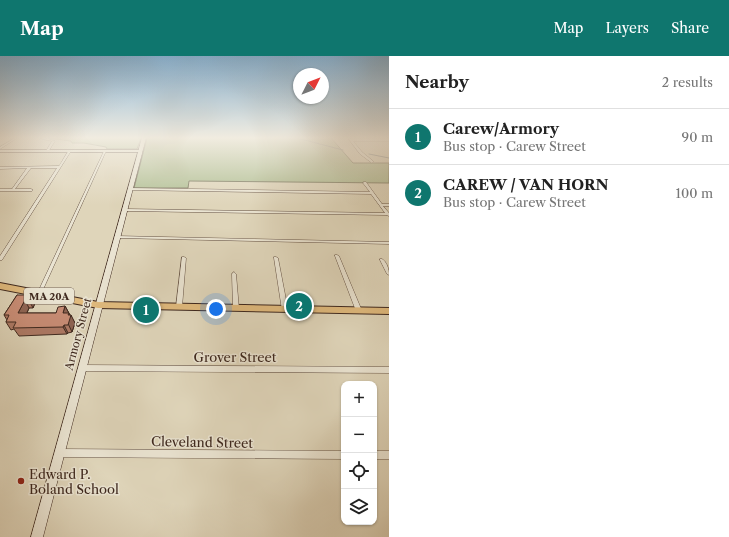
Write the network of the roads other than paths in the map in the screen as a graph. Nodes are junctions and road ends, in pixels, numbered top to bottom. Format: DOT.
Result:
graph roads {
  1 [pos="64,160"];
  2 [pos="101,160"];
  3 [pos="138,160"];
  4 [pos="30,167"];
  5 [pos="60,167"];
  6 [pos="0,168"];
  7 [pos="365,183"];
  8 [pos="130,189"];
  9 [pos="0,190"];
  10 [pos="13,190"];
  11 [pos="31,190"];
  12 [pos="372,193"];
  13 [pos="381,205"];
  14 [pos="389,205"];
  15 [pos="125,210"];
  16 [pos="388,215"];
  17 [pos="117,237"];
  18 [pos="389,243"];
  19 [pos="337,256"];
  20 [pos="184,258"];
  21 [pos="276,258"];
  22 [pos="0,259"];
  23 [pos="382,260"];
  24 [pos="389,273"];
  25 [pos="234,274"];
  26 [pos="2,288"];
  27 [pos="39,294"];
  28 [pos="98,306"];
  29 [pos="179,308"];
  30 [pos="236,309"];
  31 [pos="285,310"];
  32 [pos="359,311"];
  33 [pos="389,311"];
  34 [pos="82,368"];
  35 [pos="389,370"];
  36 [pos="59,452"];
  37 [pos="341,455"];
  38 [pos="377,455"];
  39 [pos="389,455"];
  40 [pos="37,537"];
  1 -- 5 [label="street"];
  2 -- 27 [label="street"];
  3 -- 8 [label="main road, Armory Street"];
  4 -- 5 [label="street"];
  4 -- 6 [label="street"];
  4 -- 10 [label="street"];
  5 -- 22 [label="street"];
  7 -- 12 [label="street"];
  8 -- 12 [label="street"];
  8 -- 15 [label="main road, Armory Street"];
  9 -- 10 [label="street"];
  10 -- 11 [label="street"];
  12 -- 13 [label="street"];
  13 -- 14 [label="street"];
  13 -- 16 [label="street"];
  15 -- 16 [label="street"];
  15 -- 17 [label="main road, Armory Street"];
  17 -- 18 [label="street"];
  17 -- 28 [label="main road, Armory Street"];
  19 -- 32 [label="street"];
  20 -- 29 [label="street"];
  21 -- 31 [label="street"];
  23 -- 24 [label="street"];
  25 -- 30 [label="street"];
  26 -- 27 [label="main road, MA 20A"];
  27 -- 28 [label="main road, MA 20A"];
  28 -- 29 [label="main road, MA 20A"];
  28 -- 34 [label="main road, Armory Street"];
  29 -- 30 [label="main road, MA 20A"];
  30 -- 31 [label="main road, MA 20A"];
  31 -- 32 [label="main road, MA 20A"];
  32 -- 33 [label="main road, MA 20A"];
  34 -- 35 [label="street, Grover Street"];
  34 -- 36 [label="main road, Armory Street"];
  36 -- 37 [label="street, Cleveland Street"];
  36 -- 40 [label="main road, Armory Street"];
  38 -- 39 [label="street"];
}
